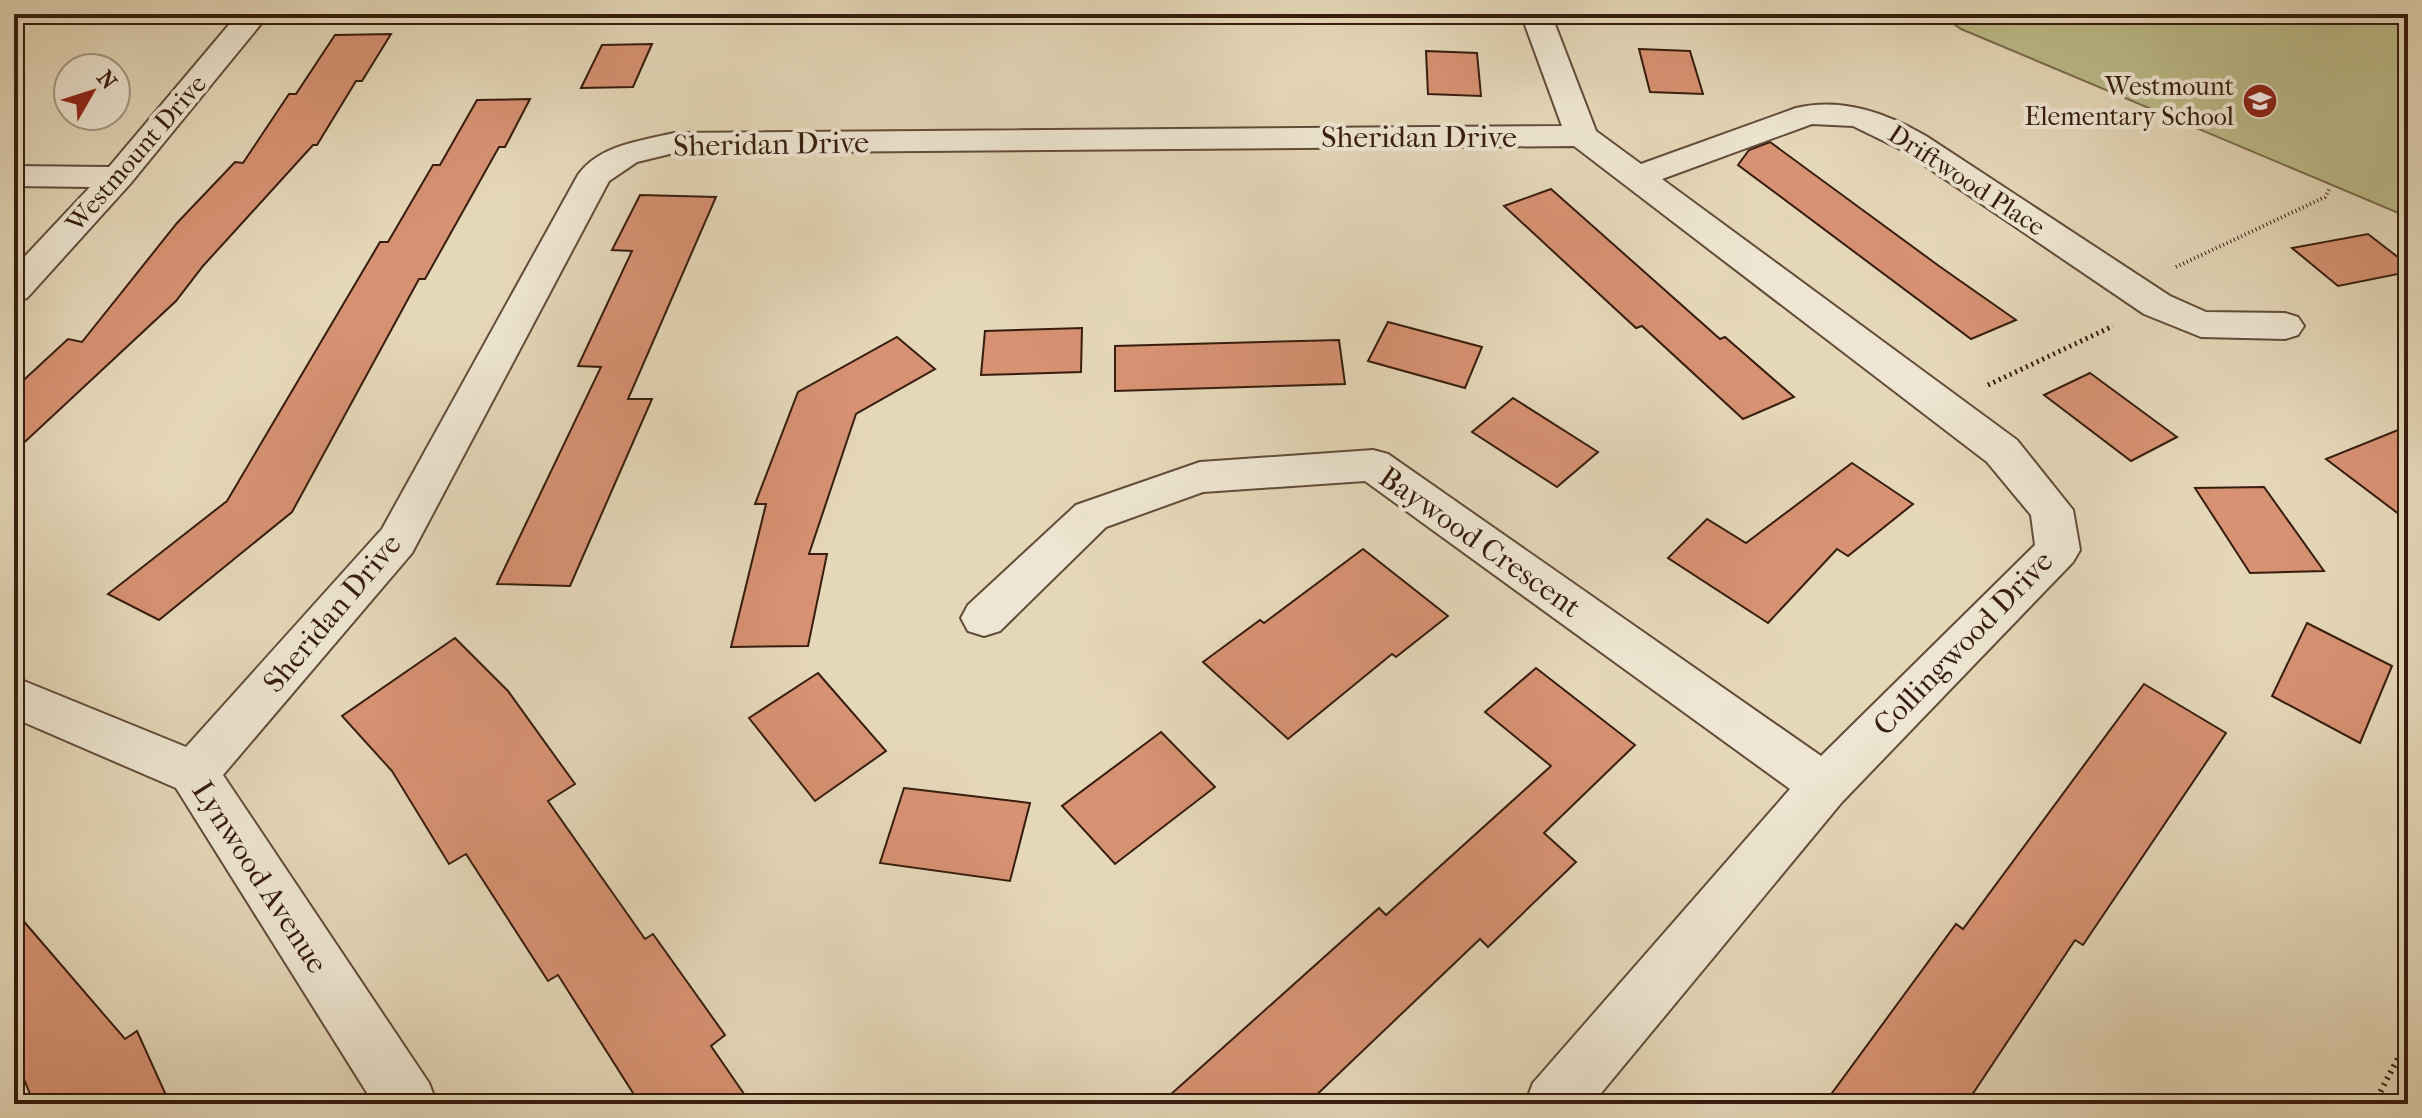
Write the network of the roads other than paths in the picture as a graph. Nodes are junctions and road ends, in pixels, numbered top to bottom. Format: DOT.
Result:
graph roads {
  1 [pos="254,14"];
  2 [pos="1536,14"];
  3 [pos="1582,136"];
  4 [pos="14,176"];
  5 [pos="118,177"];
  6 [pos="1637,177"];
  7 [pos="14,290"];
  8 [pos="2285,326"];
  9 [pos="984,618"];
  10 [pos="14,697"];
  11 [pos="194,773"];
  12 [pos="1824,786"];
  13 [pos="408,1104"];
  14 [pos="1554,1104"];
  1 -- 5 [label="street, Westmount Drive"];
  2 -- 3 [label="street"];
  3 -- 6 [label="street, Collingwood Drive"];
  3 -- 11 [label="street, Sheridan Drive"];
  4 -- 5 [label="street"];
  5 -- 7 [label="street, Westmount Drive"];
  6 -- 8 [label="street, Driftwood Place"];
  6 -- 12 [label="street, Collingwood Drive"];
  9 -- 12 [label="street, Baywood Crescent"];
  10 -- 11 [label="street, Lynwood Avenue"];
  11 -- 13 [label="street, Lynwood Avenue"];
  12 -- 14 [label="street, Collingwood Drive"];
}
